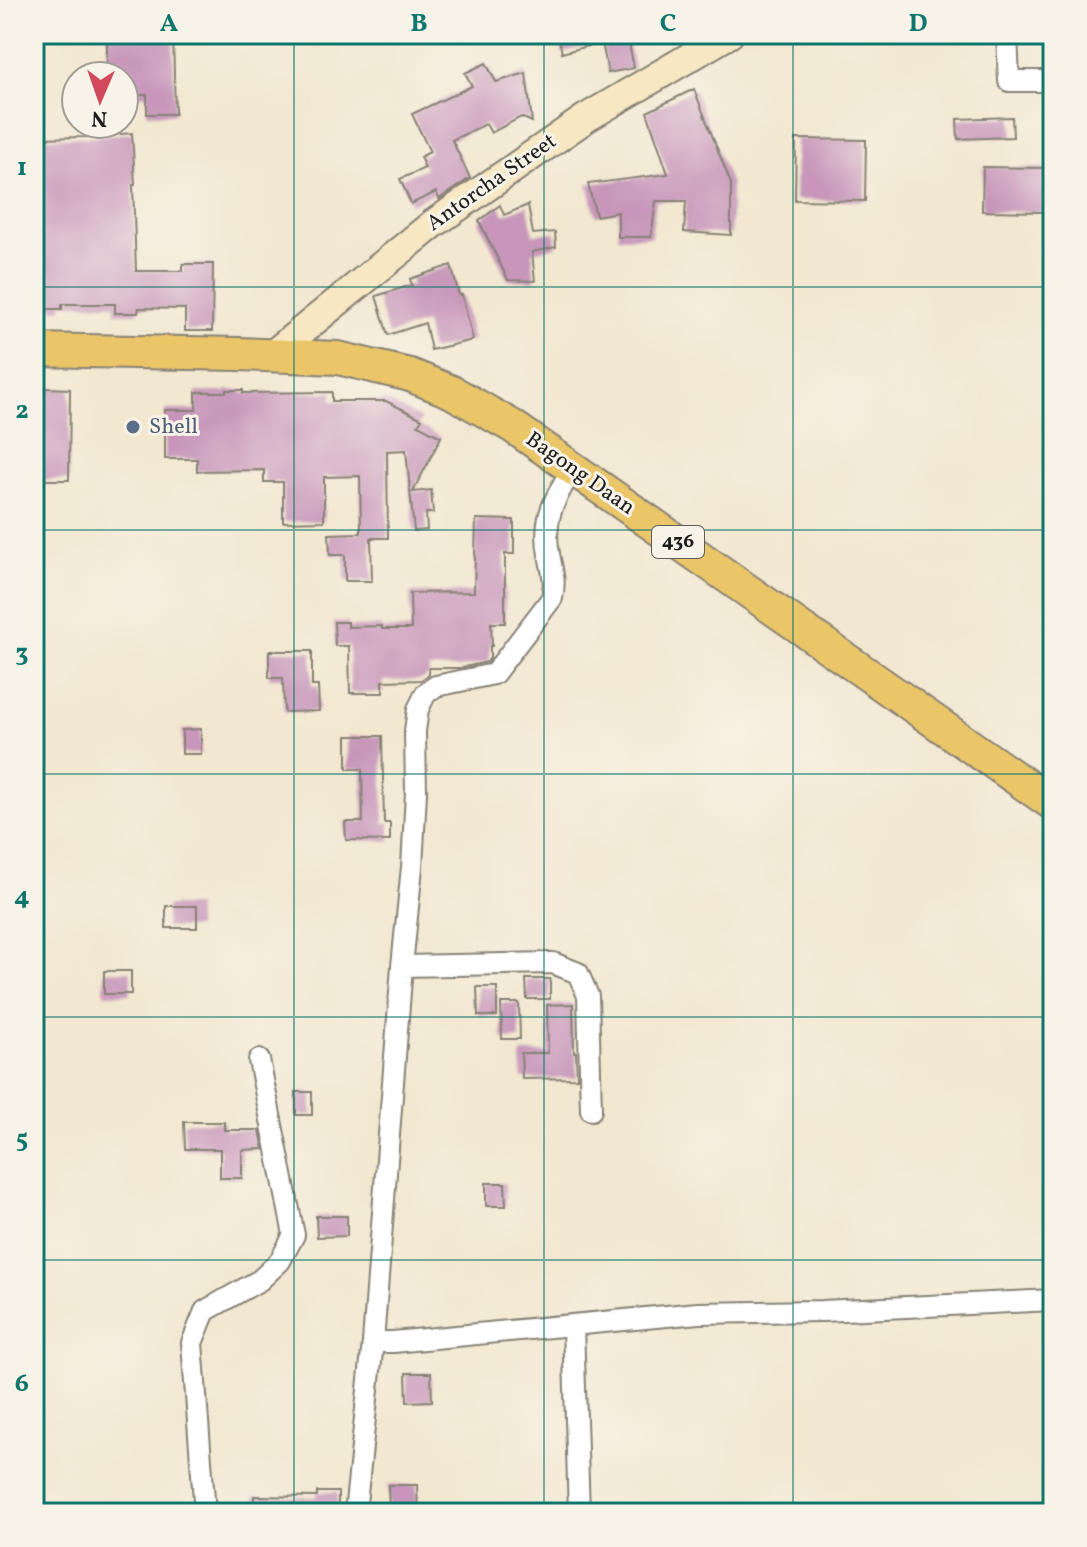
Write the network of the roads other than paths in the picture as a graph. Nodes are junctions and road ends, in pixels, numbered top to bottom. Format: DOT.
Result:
graph roads {
  1 [pos="729,34"];
  2 [pos="1007,34"];
  3 [pos="1053,81"];
  4 [pos="34,350"];
  5 [pos="272,355"];
  6 [pos="572,469"];
  7 [pos="1053,804"];
  8 [pos="402,966"];
  9 [pos="259,1060"];
  10 [pos="591,1110"];
  11 [pos="1053,1300"];
  12 [pos="573,1326"];
  13 [pos="373,1342"];
  14 [pos="205,1513"];
  15 [pos="355,1513"];
  16 [pos="579,1513"];
  1 -- 5 [label="main road, Antorcha Street"];
  2 -- 3 [label="street"];
  4 -- 5 [label="main road, 436"];
  5 -- 6 [label="main road, Bagong Daan / 436"];
  6 -- 7 [label="main road, Bagong Daan / 436"];
  6 -- 8 [label="street"];
  8 -- 10 [label="street"];
  8 -- 13 [label="street"];
  9 -- 14 [label="street"];
  11 -- 12 [label="street"];
  12 -- 13 [label="street"];
  12 -- 16 [label="street"];
  13 -- 15 [label="street"];
}
